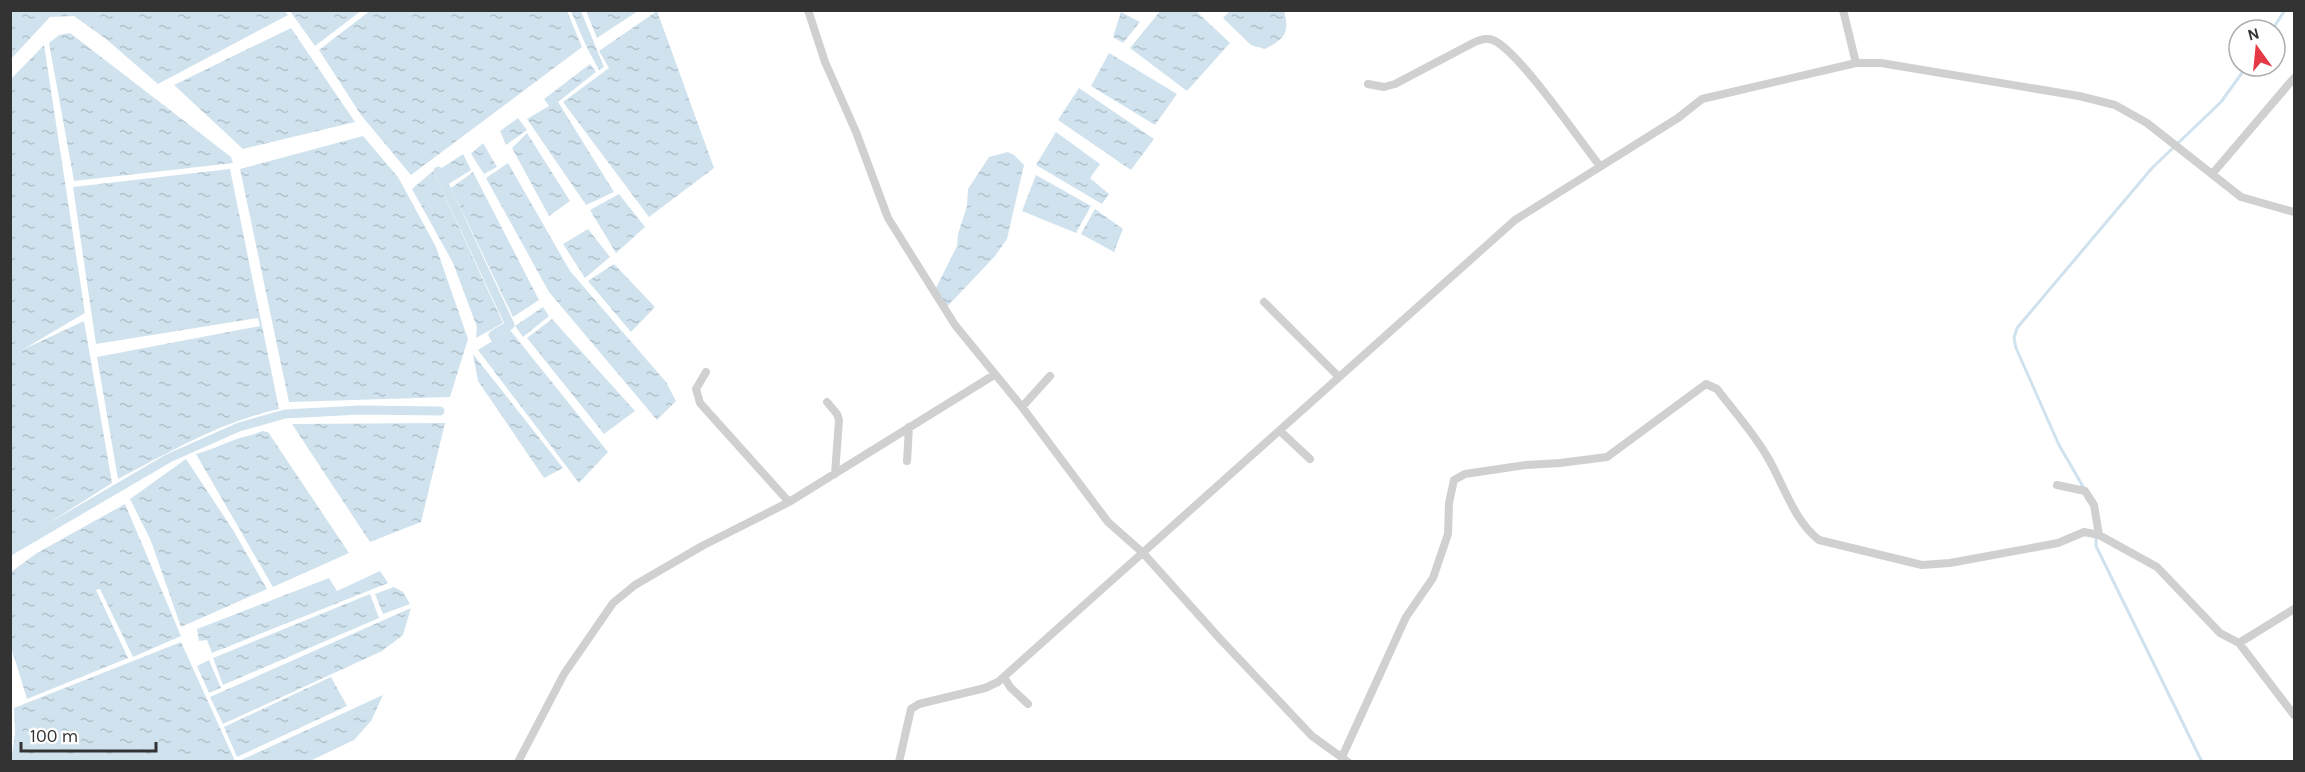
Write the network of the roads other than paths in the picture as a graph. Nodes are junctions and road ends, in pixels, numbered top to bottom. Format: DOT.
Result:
graph roads {
  1 [pos="808,10"];
  2 [pos="1843,10"];
  3 [pos="1856,63"];
  4 [pos="2295,78"];
  5 [pos="1368,84"];
  6 [pos="1600,166"];
  7 [pos="2212,173"];
  8 [pos="2295,212"];
  9 [pos="1264,302"];
  10 [pos="706,372"];
  11 [pos="994,375"];
  12 [pos="1050,376"];
  13 [pos="1339,377"];
  14 [pos="827,402"];
  15 [pos="1022,407"];
  16 [pos="909,427"];
  17 [pos="1280,431"];
  18 [pos="1310,459"];
  19 [pos="907,461"];
  20 [pos="835,474"];
  21 [pos="2057,486"];
  22 [pos="789,502"];
  23 [pos="2099,535"];
  24 [pos="1143,553"];
  25 [pos="2295,609"];
  26 [pos="2239,643"];
  27 [pos="1004,677"];
  28 [pos="1028,704"];
  29 [pos="2295,715"];
  30 [pos="1345,759"];
  31 [pos="518,762"];
  32 [pos="899,762"];
  1 -- 11 [label="street"];
  2 -- 3 [label="street"];
  3 -- 6 [label="street"];
  3 -- 7 [label="street"];
  4 -- 7 [label="street"];
  5 -- 6 [label="street"];
  6 -- 13 [label="street"];
  7 -- 8 [label="street"];
  9 -- 13 [label="street"];
  10 -- 22 [label="street"];
  11 -- 15 [label="street"];
  11 -- 16 [label="street"];
  12 -- 15 [label="street"];
  13 -- 17 [label="street"];
  14 -- 20 [label="street"];
  15 -- 24 [label="street"];
  16 -- 19 [label="street"];
  16 -- 20 [label="street"];
  17 -- 18 [label="street"];
  17 -- 24 [label="street"];
  20 -- 22 [label="street"];
  21 -- 23 [label="street"];
  22 -- 31 [label="street"];
  23 -- 26 [label="street"];
  23 -- 30 [label="street"];
  24 -- 27 [label="street"];
  24 -- 30 [label="street"];
  25 -- 26 [label="street"];
  26 -- 29 [label="street"];
  27 -- 28 [label="street"];
  27 -- 32 [label="street"];
}
